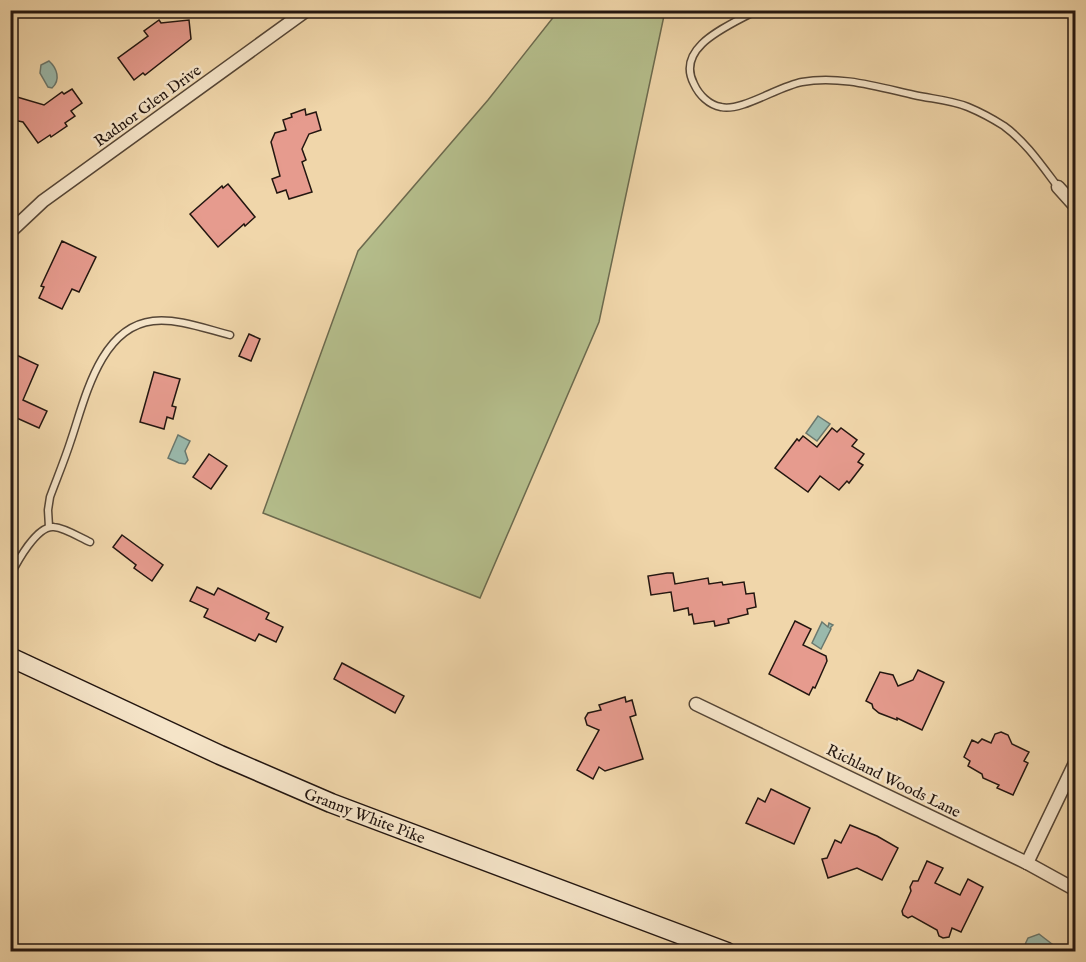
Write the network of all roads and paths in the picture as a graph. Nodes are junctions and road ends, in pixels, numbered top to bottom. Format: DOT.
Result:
graph roads {
  1 [pos="307,10"];
  2 [pos="757,10"];
  3 [pos="1058,188"];
  4 [pos="1076,207"];
  5 [pos="10,232"];
  6 [pos="230,335"];
  7 [pos="49,527"];
  8 [pos="90,542"];
  9 [pos="10,576"];
  10 [pos="10,657"];
  11 [pos="696,704"];
  12 [pos="1076,761"];
  13 [pos="1027,863"];
  14 [pos="1076,890"];
  15 [pos="728,951"];
  1 -- 5 [label="street, Radnor Glen Drive"];
  2 -- 3 [label="lane"];
  3 -- 4 [label="street"];
  6 -- 7 [label="lane"];
  7 -- 8 [label="lane"];
  7 -- 9 [label="lane"];
  10 -- 15 [label="main road, Granny White Pike"];
  11 -- 13 [label="street, Richland Woods Lane"];
  12 -- 13 [label="street"];
  13 -- 14 [label="street, Richland Woods Lane"];
}
